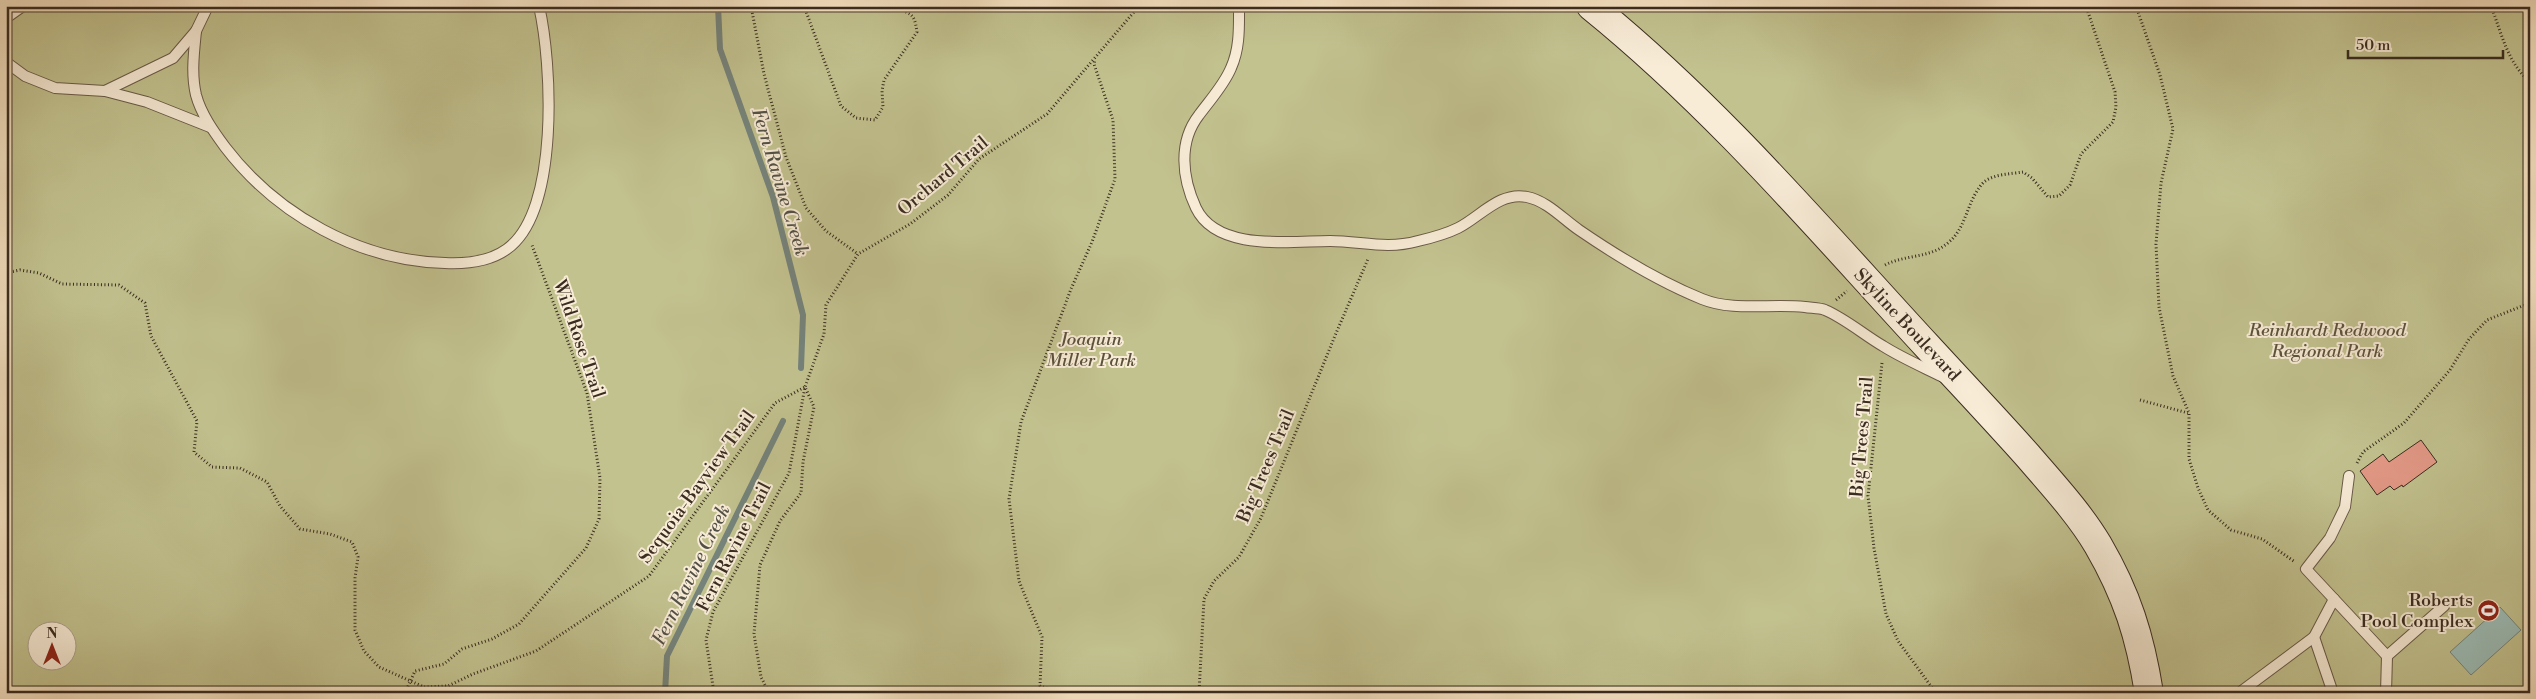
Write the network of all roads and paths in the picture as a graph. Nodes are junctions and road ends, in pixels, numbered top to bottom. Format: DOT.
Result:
graph roads {
  1 [pos="23,6"];
  2 [pos="208,6"];
  3 [pos="539,6"];
  4 [pos="751,6"];
  5 [pos="804,6"];
  6 [pos="895,6"];
  7 [pos="1139,6"];
  8 [pos="1239,6"];
  9 [pos="1591,6"];
  10 [pos="2086,6"];
  11 [pos="2136,6"];
  12 [pos="2491,6"];
  13 [pos="6,18"];
  14 [pos="196,31"];
  15 [pos="1096,58"];
  16 [pos="6,62"];
  17 [pos="2530,82"];
  18 [pos="105,91"];
  19 [pos="210,127"];
  20 [pos="525,228"];
  21 [pos="1374,246"];
  22 [pos="858,254"];
  23 [pos="6,273"];
  24 [pos="1863,277"];
  25 [pos="2530,303"];
  26 [pos="1824,310"];
  27 [pos="1884,347"];
  28 [pos="805,387"];
  29 [pos="1967,390"];
  30 [pos="2140,400"];
  31 [pos="2189,413"];
  32 [pos="2349,476"];
  33 [pos="2306,569"];
  34 [pos="2334,599"];
  35 [pos="2444,606"];
  36 [pos="2314,637"];
  37 [pos="2388,656"];
  38 [pos="410,680"];
  39 [pos="405,693"];
  40 [pos="714,693"];
  41 [pos="769,693"];
  42 [pos="1064,693"];
  43 [pos="1200,693"];
  44 [pos="1936,693"];
  45 [pos="2149,693"];
  46 [pos="2239,693"];
  47 [pos="2333,693"];
  48 [pos="2386,693"];
  1 -- 13 [label="lane"];
  2 -- 14 [label="lane"];
  3 -- 20 [label="lane"];
  4 -- 22 [label="path"];
  5 -- 6 [label="path"];
  7 -- 15 [label="path, Orchard Trail"];
  8 -- 21 [label="lane"];
  9 -- 24 [label="main road, Skyline Boulevard"];
  10 -- 24 [label="path"];
  11 -- 31 [label="path"];
  12 -- 17 [label="path"];
  14 -- 18 [label="lane"];
  14 -- 19 [label="lane"];
  15 -- 22 [label="path, Orchard Trail"];
  15 -- 42 [label="path"];
  16 -- 18 [label="lane"];
  18 -- 19 [label="lane"];
  19 -- 20 [label="lane"];
  20 -- 38 [label="path, Wild Rose Trail"];
  21 -- 26 [label="lane"];
  21 -- 43 [label="path, Big Trees Trail"];
  22 -- 28 [label="path, Orchard Trail"];
  23 -- 38 [label="path, Sequoia-Bayview Trail"];
  24 -- 26 [label="path"];
  24 -- 29 [label="main road, Skyline Boulevard"];
  25 -- 32 [label="path"];
  26 -- 27 [label="lane"];
  27 -- 29 [label="lane"];
  27 -- 44 [label="path, Big Trees Trail"];
  28 -- 38 [label="path, Sequoia-Bayview Trail"];
  28 -- 40 [label="path, Fern Ravine Trail"];
  28 -- 41 [label="path"];
  29 -- 45 [label="main road, Skyline Boulevard"];
  30 -- 31 [label="path"];
  31 -- 33 [label="path"];
  32 -- 33 [label="lane"];
  33 -- 34 [label="lane"];
  34 -- 36 [label="lane"];
  34 -- 37 [label="lane"];
  35 -- 37 [label="lane"];
  36 -- 46 [label="lane"];
  36 -- 47 [label="lane"];
  37 -- 48 [label="lane"];
  38 -- 39 [label="path"];
}
